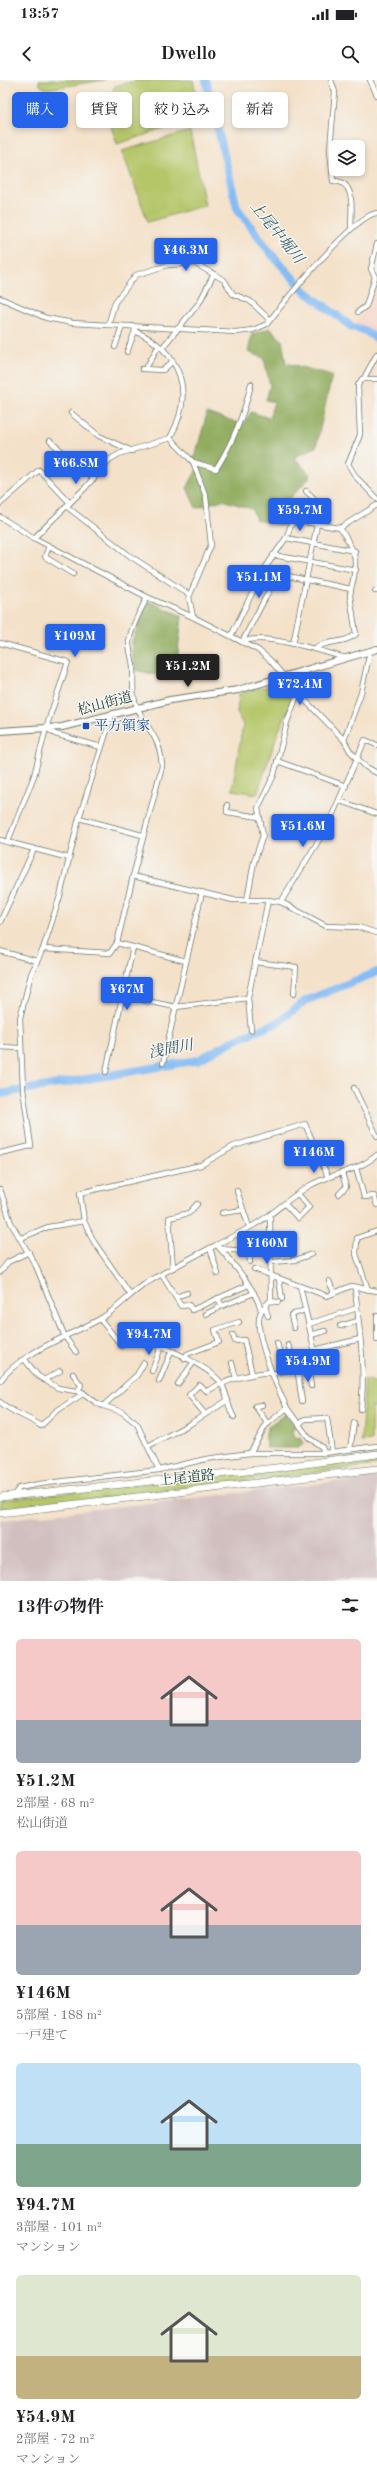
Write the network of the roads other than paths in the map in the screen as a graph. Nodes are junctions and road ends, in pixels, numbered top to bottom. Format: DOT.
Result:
graph roads {
  1 [pos="331,80"];
  2 [pos="370,80"];
  3 [pos="377,92"];
  4 [pos="377,213"];
  5 [pos="351,227"];
  6 [pos="377,244"];
  7 [pos="214,274"];
  8 [pos="0,298"];
  9 [pos="358,312"];
  10 [pos="270,320"];
  11 [pos="108,325"];
  12 [pos="122,326"];
  13 [pos="179,328"];
  14 [pos="134,329"];
  15 [pos="115,347"];
  16 [pos="160,347"];
  17 [pos="127,352"];
  18 [pos="377,354"];
  19 [pos="172,362"];
  20 [pos="364,378"];
  21 [pos="377,379"];
  22 [pos="252,384"];
  23 [pos="71,413"];
  24 [pos="170,438"];
  25 [pos="50,442"];
  26 [pos="132,451"];
  27 [pos="192,462"];
  28 [pos="94,478"];
  29 [pos="306,491"];
  30 [pos="377,499"];
  31 [pos="0,504"];
  32 [pos="68,504"];
  33 [pos="377,505"];
  34 [pos="0,518"];
  35 [pos="316,525"];
  36 [pos="340,528"];
  37 [pos="34,538"];
  38 [pos="286,538"];
  39 [pos="312,543"];
  40 [pos="49,546"];
  41 [pos="355,551"];
  42 [pos="274,555"];
  43 [pos="309,562"];
  44 [pos="356,570"];
  45 [pos="263,571"];
  46 [pos="73,574"];
  47 [pos="306,580"];
  48 [pos="351,589"];
  49 [pos="268,591"];
  50 [pos="190,595"];
  51 [pos="147,597"];
  52 [pos="193,617"];
  53 [pos="231,636"];
  54 [pos="242,642"];
  55 [pos="0,643"];
  56 [pos="294,644"];
  57 [pos="314,649"];
  58 [pos="377,649"];
  59 [pos="370,651"];
  60 [pos="346,658"];
  61 [pos="285,677"];
  62 [pos="298,692"];
  63 [pos="137,708"];
  64 [pos="112,715"];
  65 [pos="46,728"];
  66 [pos="0,731"];
  67 [pos="344,740"];
  68 [pos="377,745"];
  69 [pos="101,747"];
  70 [pos="358,758"];
  71 [pos="277,761"];
  72 [pos="377,773"];
  73 [pos="346,786"];
  74 [pos="340,800"];
  75 [pos="227,805"];
  76 [pos="377,814"];
  77 [pos="260,817"];
  78 [pos="80,818"];
  79 [pos="142,835"];
  80 [pos="0,840"];
  81 [pos="8,841"];
  82 [pos="34,849"];
  83 [pos="69,858"];
  84 [pos="133,876"];
  85 [pos="202,892"];
  86 [pos="247,900"];
  87 [pos="268,900"];
  88 [pos="281,902"];
  89 [pos="0,922"];
  90 [pos="377,933"];
  91 [pos="117,943"];
  92 [pos="133,947"];
  93 [pos="43,949"];
  94 [pos="0,951"];
  95 [pos="186,961"];
  96 [pos="37,962"];
  97 [pos="255,962"];
  98 [pos="294,994"];
  99 [pos="122,996"];
  100 [pos="248,998"];
  101 [pos="176,1007"];
  102 [pos="252,1030"];
  103 [pos="0,1047"];
  104 [pos="20,1048"];
  105 [pos="163,1063"];
  106 [pos="106,1072"];
  107 [pos="354,1088"];
  108 [pos="377,1136"];
  109 [pos="0,1153"];
  110 [pos="376,1157"];
  111 [pos="356,1168"];
  112 [pos="342,1173"];
  113 [pos="328,1176"];
  114 [pos="0,1189"];
  115 [pos="237,1191"];
  116 [pos="298,1194"];
  117 [pos="339,1194"];
  118 [pos="197,1204"];
  119 [pos="285,1204"];
  120 [pos="377,1205"];
  121 [pos="244,1210"];
  122 [pos="222,1213"];
  123 [pos="270,1215"];
  124 [pos="84,1221"];
  125 [pos="249,1227"];
  126 [pos="377,1231"];
  127 [pos="21,1238"];
  128 [pos="285,1243"];
  129 [pos="218,1244"];
  130 [pos="270,1244"];
  131 [pos="210,1248"];
  132 [pos="221,1249"];
  133 [pos="28,1252"];
  134 [pos="312,1254"];
  135 [pos="250,1262"];
  136 [pos="272,1262"];
  137 [pos="173,1268"];
  138 [pos="254,1269"];
  139 [pos="0,1272"];
  140 [pos="218,1274"];
  141 [pos="162,1275"];
  142 [pos="270,1276"];
  143 [pos="279,1280"];
  144 [pos="329,1282"];
  145 [pos="248,1285"];
  146 [pos="300,1286"];
  147 [pos="355,1288"];
  148 [pos="368,1290"];
  149 [pos="377,1291"];
  150 [pos="187,1293"];
  151 [pos="254,1293"];
  152 [pos="334,1293"];
  153 [pos="130,1294"];
  154 [pos="176,1297"];
  155 [pos="218,1298"];
  156 [pos="270,1301"];
  157 [pos="222,1306"];
  158 [pos="265,1306"];
  159 [pos="357,1308"];
  160 [pos="262,1310"];
  161 [pos="305,1310"];
  162 [pos="209,1314"];
  163 [pos="268,1316"];
  164 [pos="377,1316"];
  165 [pos="100,1319"];
  166 [pos="358,1321"];
  167 [pos="238,1322"];
  168 [pos="309,1324"];
  169 [pos="340,1326"];
  170 [pos="294,1328"];
  171 [pos="325,1331"];
  172 [pos="233,1335"];
  173 [pos="311,1335"];
  174 [pos="65,1337"];
  175 [pos="360,1339"];
  176 [pos="377,1340"];
  177 [pos="277,1344"];
  178 [pos="288,1345"];
  179 [pos="161,1346"];
  180 [pos="314,1350"];
  181 [pos="76,1352"];
  182 [pos="171,1352"];
  183 [pos="185,1359"];
  184 [pos="24,1360"];
  185 [pos="144,1362"];
  186 [pos="307,1362"];
  187 [pos="193,1363"];
  188 [pos="232,1363"];
  189 [pos="297,1367"];
  190 [pos="152,1370"];
  191 [pos="60,1371"];
  192 [pos="285,1371"];
  193 [pos="271,1373"];
  194 [pos="72,1374"];
  195 [pos="252,1374"];
  196 [pos="236,1378"];
  197 [pos="44,1380"];
  198 [pos="159,1381"];
  199 [pos="0,1382"];
  200 [pos="221,1383"];
  201 [pos="178,1384"];
  202 [pos="311,1386"];
  203 [pos="78,1391"];
  204 [pos="84,1394"];
  205 [pos="228,1400"];
  206 [pos="302,1401"];
  207 [pos="0,1402"];
  208 [pos="262,1405"];
  209 [pos="103,1406"];
  210 [pos="287,1408"];
  211 [pos="361,1409"];
  212 [pos="205,1414"];
  213 [pos="234,1417"];
  214 [pos="354,1422"];
  215 [pos="268,1424"];
  216 [pos="299,1424"];
  217 [pos="148,1446"];
  218 [pos="377,1446"];
  219 [pos="350,1449"];
  220 [pos="332,1452"];
  221 [pos="250,1453"];
  222 [pos="324,1453"];
  223 [pos="377,1454"];
  224 [pos="377,1469"];
  225 [pos="160,1470"];
  226 [pos="14,1496"];
  227 [pos="0,1497"];
  228 [pos="0,1513"];
  1 -- 5 [label="street"];
  2 -- 3 [label="street"];
  4 -- 5 [label="street"];
  5 -- 10 [label="street"];
  6 -- 9 [label="street"];
  7 -- 10 [label="street"];
  7 -- 11 [label="street"];
  7 -- 13 [label="street"];
  8 -- 11 [label="street"];
  10 -- 13 [label="street"];
  11 -- 12 [label="street"];
  12 -- 14 [label="street"];
  12 -- 15 [label="street"];
  13 -- 14 [label="street"];
  13 -- 16 [label="street"];
  14 -- 16 [label="street"];
  14 -- 17 [label="street"];
  16 -- 19 [label="street"];
  16 -- 19 [label="street"];
  18 -- 20 [label="street"];
  19 -- 24 [label="street"];
  20 -- 21 [label="street"];
  20 -- 30 [label="street"];
  22 -- 27 [label="street"];
  23 -- 26 [label="street"];
  24 -- 26 [label="street"];
  24 -- 27 [label="street"];
  25 -- 28 [label="street"];
  26 -- 28 [label="street"];
  27 -- 50 [label="street"];
  28 -- 32 [label="street"];
  29 -- 35 [label="street"];
  31 -- 32 [label="street"];
  32 -- 37 [label="street"];
  32 -- 50 [label="street"];
  33 -- 36 [label="street"];
  34 -- 37 [label="street"];
  35 -- 36 [label="street"];
  35 -- 38 [label="street"];
  35 -- 39 [label="street"];
  36 -- 41 [label="street"];
  37 -- 40 [label="street"];
  38 -- 39 [label="street"];
  38 -- 42 [label="street"];
  39 -- 41 [label="street"];
  39 -- 43 [label="street"];
  40 -- 46 [label="street"];
  40 -- 51 [label="street"];
  41 -- 44 [label="street"];
  42 -- 43 [label="street"];
  42 -- 45 [label="street"];
  43 -- 44 [label="street"];
  43 -- 47 [label="street"];
  44 -- 48 [label="street"];
  45 -- 47 [label="street"];
  45 -- 53 [label="street"];
  47 -- 48 [label="street"];
  47 -- 56 [label="street"];
  48 -- 57 [label="street"];
  49 -- 54 [label="street"];
  50 -- 52 [label="street"];
  51 -- 52 [label="street"];
  51 -- 63 [label="street"];
  52 -- 53 [label="street"];
  53 -- 54 [label="street"];
  54 -- 56 [label="street"];
  54 -- 61 [label="street"];
  55 -- 65 [label="street"];
  56 -- 57 [label="street"];
  57 -- 60 [label="street"];
  58 -- 59 [label="main road, 松山街道"];
  59 -- 60 [label="main road, 松山街道"];
  59 -- 67 [label="street"];
  60 -- 61 [label="main road, 松山街道"];
  61 -- 62 [label="street"];
  61 -- 63 [label="main road, 松山街道"];
  62 -- 67 [label="street"];
  62 -- 71 [label="street"];
  63 -- 64 [label="main road, 松山街道"];
  63 -- 79 [label="street"];
  64 -- 65 [label="main road, 松山街道"];
  64 -- 69 [label="street"];
  65 -- 66 [label="main road, 松山街道"];
  65 -- 69 [label="street"];
  65 -- 81 [label="street"];
  67 -- 70 [label="street"];
  68 -- 70 [label="street"];
  69 -- 78 [label="street"];
  70 -- 72 [label="street"];
  70 -- 73 [label="street"];
  71 -- 73 [label="street"];
  71 -- 77 [label="street"];
  73 -- 74 [label="street"];
  74 -- 76 [label="street"];
  74 -- 88 [label="street"];
  75 -- 77 [label="street"];
  77 -- 86 [label="street"];
  78 -- 79 [label="street"];
  78 -- 83 [label="street"];
  79 -- 84 [label="street"];
  80 -- 81 [label="street"];
  81 -- 82 [label="street"];
  82 -- 83 [label="street"];
  82 -- 89 [label="street"];
  83 -- 93 [label="street"];
  84 -- 85 [label="street"];
  84 -- 91 [label="street"];
  85 -- 86 [label="street"];
  85 -- 95 [label="street"];
  86 -- 87 [label="street"];
  87 -- 88 [label="street"];
  87 -- 97 [label="street"];
  88 -- 90 [label="street"];
  91 -- 92 [label="street"];
  91 -- 93 [label="street"];
  92 -- 95 [label="street"];
  92 -- 99 [label="street"];
  93 -- 96 [label="street"];
  94 -- 96 [label="street"];
  95 -- 101 [label="street"];
  96 -- 104 [label="street"];
  97 -- 98 [label="street"];
  97 -- 100 [label="street"];
  99 -- 101 [label="street"];
  99 -- 106 [label="street"];
  100 -- 101 [label="street"];
  100 -- 102 [label="street"];
  101 -- 105 [label="street"];
  103 -- 104 [label="street"];
  104 -- 109 [label="street"];
  107 -- 108 [label="street"];
  110 -- 111 [label="street"];
  111 -- 112 [label="street"];
  111 -- 120 [label="street"];
  112 -- 113 [label="street"];
  112 -- 117 [label="street"];
  113 -- 116 [label="street"];
  113 -- 124 [label="street"];
  114 -- 127 [label="street"];
  115 -- 121 [label="street"];
  116 -- 119 [label="street"];
  116 -- 119 [label="street"];
  118 -- 137 [label="street"];
  119 -- 123 [label="street"];
  121 -- 122 [label="street"];
  121 -- 125 [label="street"];
  123 -- 125 [label="street"];
  123 -- 130 [label="street"];
  124 -- 127 [label="street"];
  124 -- 153 [label="street"];
  125 -- 129 [label="street"];
  126 -- 148 [label="street"];
  127 -- 133 [label="street"];
  128 -- 130 [label="street"];
  129 -- 131 [label="street"];
  129 -- 132 [label="street"];
  130 -- 136 [label="street"];
  131 -- 137 [label="street"];
  131 -- 140 [label="street"];
  132 -- 135 [label="street"];
  132 -- 145 [label="street"];
  133 -- 139 [label="street"];
  133 -- 174 [label="street"];
  134 -- 136 [label="street"];
  136 -- 142 [label="street"];
  137 -- 141 [label="street"];
  138 -- 142 [label="street"];
  141 -- 153 [label="street"];
  141 -- 154 [label="street"];
  142 -- 143 [label="street"];
  142 -- 156 [label="street"];
  143 -- 146 [label="street"];
  143 -- 156 [label="street"];
  144 -- 152 [label="street"];
  145 -- 151 [label="street"];
  145 -- 155 [label="street"];
  146 -- 152 [label="street"];
  146 -- 161 [label="street"];
  147 -- 148 [label="street"];
  147 -- 152 [label="street"];
  147 -- 159 [label="street"];
  148 -- 149 [label="street"];
  150 -- 154 [label="street"];
  151 -- 157 [label="street"];
  151 -- 160 [label="street"];
  153 -- 165 [label="street"];
  154 -- 155 [label="street"];
  155 -- 157 [label="street"];
  156 -- 158 [label="street"];
  157 -- 162 [label="street"];
  158 -- 160 [label="street"];
  158 -- 163 [label="street"];
  159 -- 166 [label="street"];
  159 -- 168 [label="street"];
  160 -- 193 [label="street"];
  161 -- 168 [label="street"];
  161 -- 170 [label="street"];
  164 -- 176 [label="street"];
  165 -- 174 [label="street"];
  165 -- 179 [label="street"];
  166 -- 169 [label="street"];
  166 -- 175 [label="street"];
  167 -- 183 [label="street"];
  168 -- 173 [label="street"];
  171 -- 173 [label="street"];
  172 -- 195 [label="street"];
  173 -- 180 [label="street"];
  174 -- 181 [label="street"];
  174 -- 184 [label="street"];
  175 -- 180 [label="street"];
  175 -- 211 [label="street"];
  177 -- 192 [label="street"];
  178 -- 189 [label="street"];
  179 -- 182 [label="street"];
  179 -- 190 [label="street"];
  180 -- 186 [label="street"];
  182 -- 183 [label="street"];
  182 -- 198 [label="street"];
  183 -- 187 [label="street"];
  184 -- 197 [label="street"];
  184 -- 199 [label="street"];
  185 -- 209 [label="street"];
  186 -- 189 [label="street"];
  186 -- 202 [label="street"];
  187 -- 200 [label="street"];
  187 -- 201 [label="street"];
  188 -- 196 [label="street"];
  189 -- 192 [label="street"];
  189 -- 206 [label="street"];
  191 -- 197 [label="street"];
  192 -- 193 [label="street"];
  193 -- 195 [label="street"];
  193 -- 210 [label="street"];
  194 -- 203 [label="street"];
  195 -- 196 [label="street"];
  196 -- 200 [label="street"];
  197 -- 203 [label="street"];
  200 -- 205 [label="street"];
  200 -- 212 [label="street"];
  203 -- 204 [label="street"];
  204 -- 207 [label="street"];
  204 -- 209 [label="street"];
  205 -- 212 [label="street"];
  205 -- 213 [label="street"];
  208 -- 215 [label="street"];
  209 -- 217 [label="street"];
  210 -- 215 [label="street"];
  210 -- 216 [label="street"];
  212 -- 217 [label="street"];
  214 -- 219 [label="street"];
  215 -- 221 [label="street"];
  216 -- 220 [label="street"];
  216 -- 222 [label="street"];
  217 -- 225 [label="street"];
  218 -- 219 [label="street"];
  219 -- 220 [label="street"];
  220 -- 222 [label="street"];
  221 -- 222 [label="street"];
  221 -- 225 [label="street"];
  223 -- 226 [label="highway, 上尾道路"];
  224 -- 228 [label="highway, 上尾道路"];
  225 -- 226 [label="street"];
  226 -- 227 [label="highway, 上尾道路"];
}
